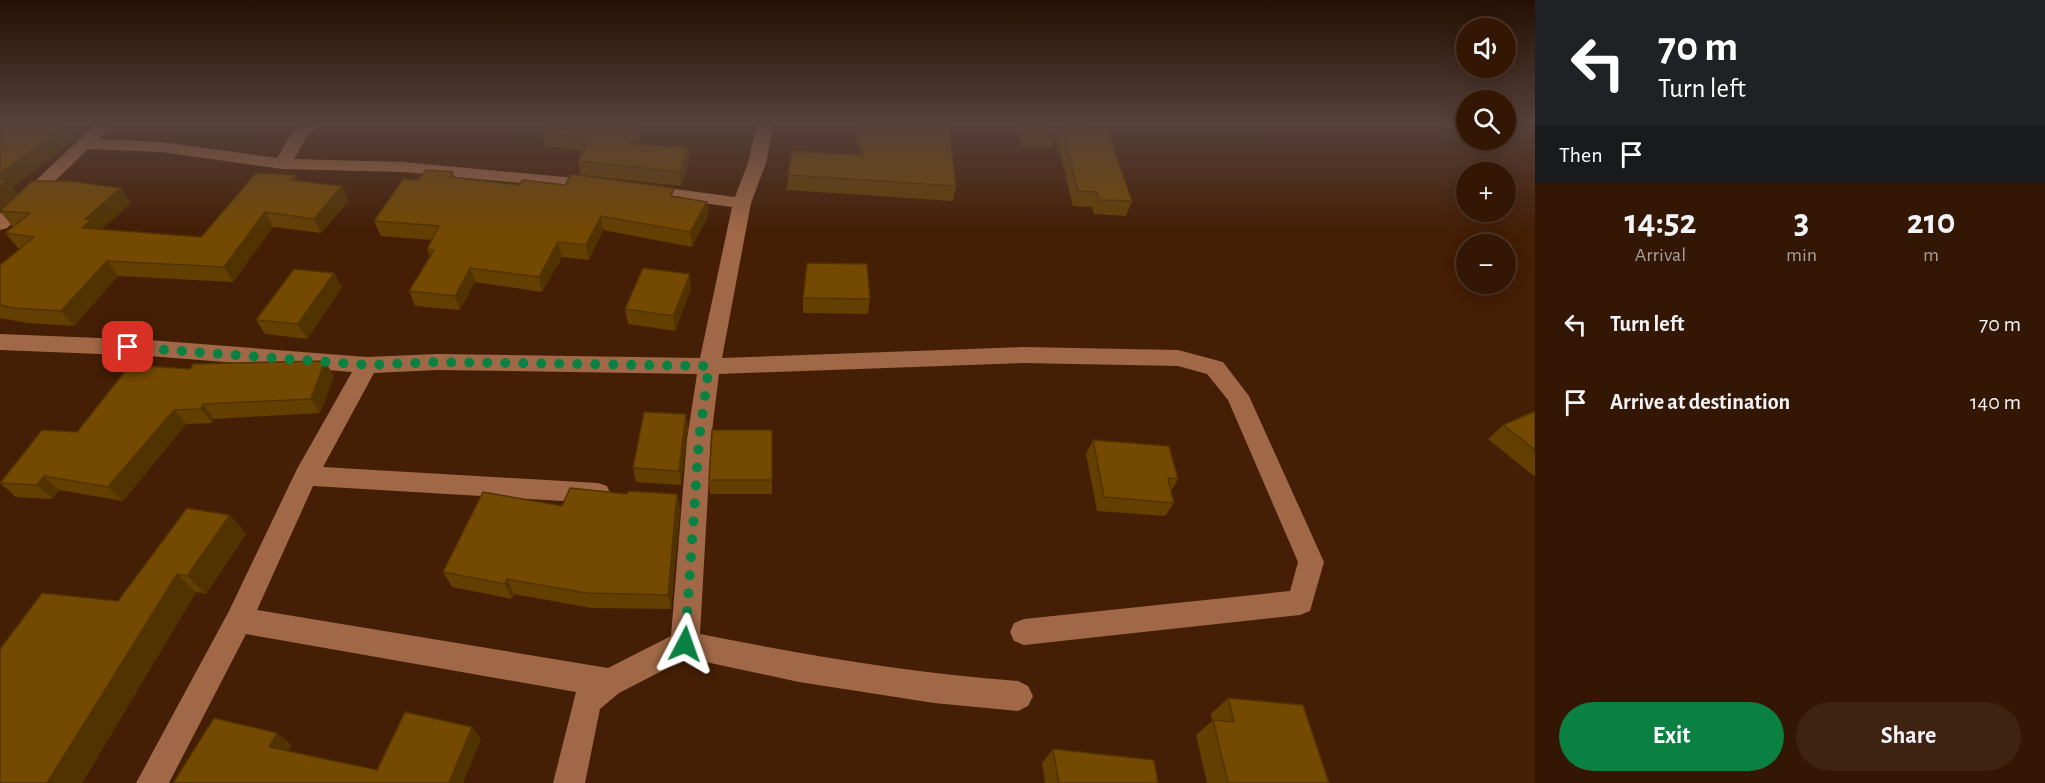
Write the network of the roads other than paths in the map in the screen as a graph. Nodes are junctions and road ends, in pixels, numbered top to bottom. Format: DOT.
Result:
graph roads {
  1 [pos="68,161"];
  2 [pos="257,161"];
  3 [pos="284,161"];
  4 [pos="758,161"];
  5 [pos="282,164"];
  6 [pos="610,186"];
  7 [pos="633,189"];
  8 [pos="742,203"];
  9 [pos="0,224"];
  10 [pos="0,342"];
  11 [pos="367,365"];
  12 [pos="709,366"];
  13 [pos="306,476"];
  14 [pos="627,495"];
  15 [pos="239,620"];
  16 [pos="1024,632"];
  17 [pos="685,644"];
  18 [pos="609,683"];
  19 [pos="1018,696"];
  20 [pos="152,783"];
  21 [pos="569,783"];
  1 -- 9 [label="street"];
  2 -- 5 [label="street"];
  3 -- 5 [label="street"];
  4 -- 8 [label="street"];
  5 -- 6 [label="street"];
  7 -- 8 [label="street"];
  8 -- 12 [label="street"];
  10 -- 11 [label="street"];
  11 -- 12 [label="street"];
  11 -- 13 [label="street"];
  12 -- 16 [label="street"];
  12 -- 17 [label="street"];
  13 -- 14 [label="street"];
  13 -- 15 [label="street"];
  15 -- 18 [label="street"];
  15 -- 20 [label="street"];
  17 -- 18 [label="street"];
  17 -- 19 [label="street"];
  18 -- 21 [label="street"];
}
